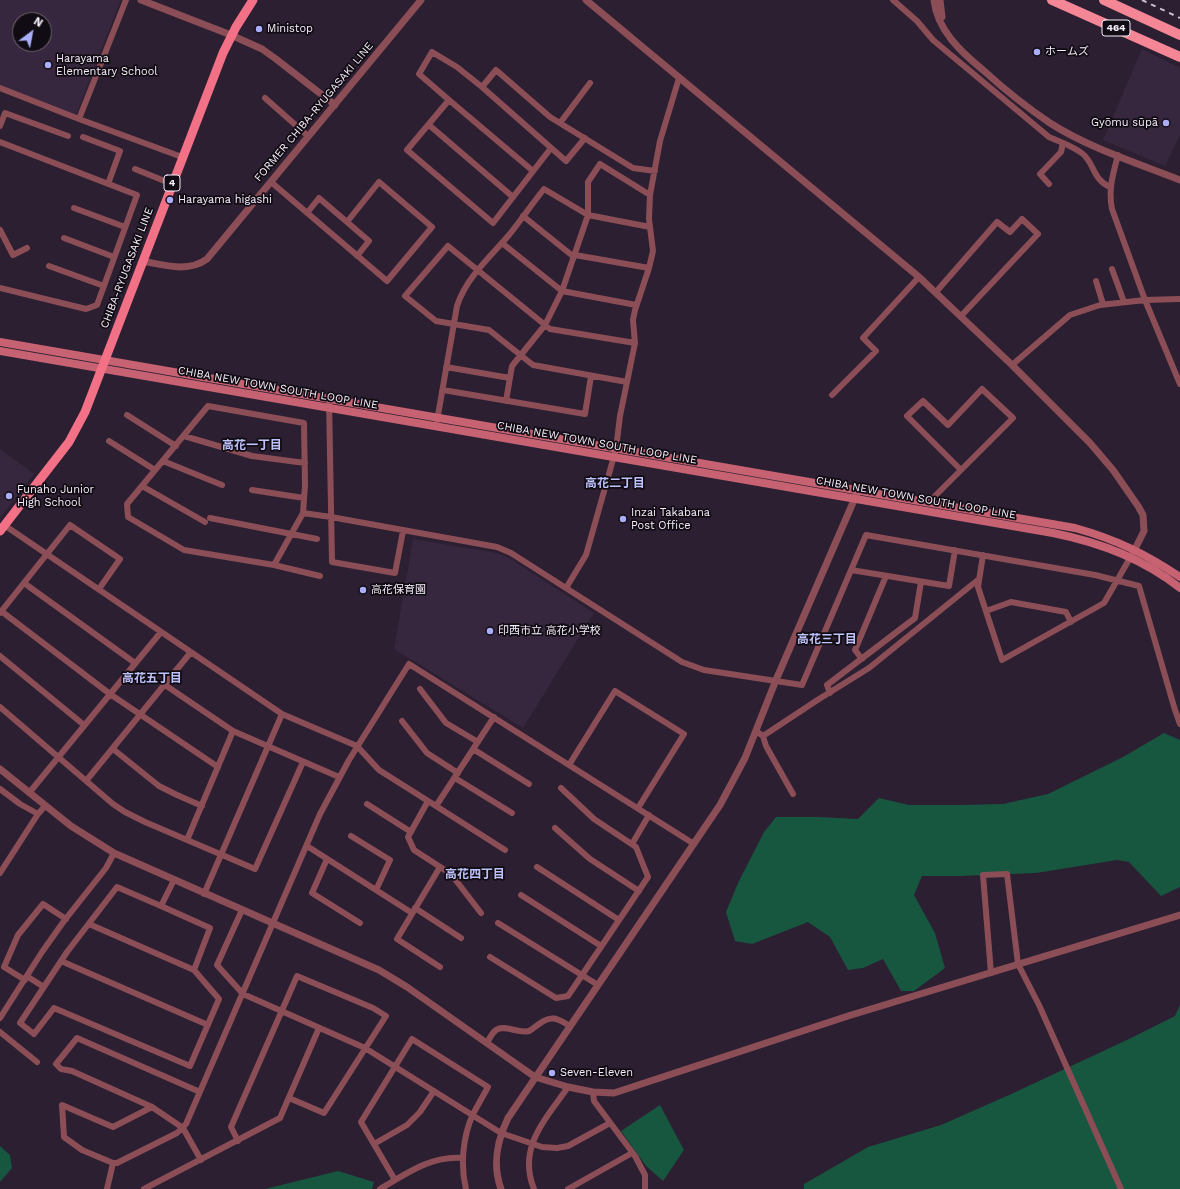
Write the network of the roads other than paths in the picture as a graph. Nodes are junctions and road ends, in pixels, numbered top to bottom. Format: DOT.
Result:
graph roads {
  1 [pos="126,0"];
  2 [pos="141,0"];
  3 [pos="253,0"];
  4 [pos="420,0"];
  5 [pos="586,0"];
  6 [pos="893,0"];
  7 [pos="934,0"];
  8 [pos="940,0"];
  9 [pos="1052,0"];
  10 [pos="1104,0"];
  11 [pos="946,31"];
  12 [pos="231,35"];
  13 [pos="1180,36"];
  14 [pos="1180,57"];
  15 [pos="679,78"];
  16 [pos="590,83"];
  17 [pos="482,87"];
  18 [pos="0,88"];
  19 [pos="265,98"];
  20 [pos="449,100"];
  21 [pos="335,105"];
  22 [pos="2,112"];
  23 [pos="79,119"];
  24 [pos="560,123"];
  25 [pos="428,125"];
  26 [pos="0,126"];
  27 [pos="68,136"];
  28 [pos="308,136"];
  29 [pos="83,137"];
  30 [pos="585,138"];
  31 [pos="0,142"];
  32 [pos="1063,143"];
  33 [pos="551,148"];
  34 [pos="1118,155"];
  35 [pos="182,157"];
  36 [pos="135,169"];
  37 [pos="533,171"];
  38 [pos="655,171"];
  39 [pos="1180,180"];
  40 [pos="271,182"];
  41 [pos="108,184"];
  42 [pos="172,184"];
  43 [pos="1049,184"];
  44 [pos="1110,187"];
  45 [pos="650,195"];
  46 [pos="513,196"];
  47 [pos="74,208"];
  48 [pos="307,213"];
  49 [pos="588,215"];
  50 [pos="523,216"];
  51 [pos="348,222"];
  52 [pos="125,227"];
  53 [pos="650,227"];
  54 [pos="0,230"];
  55 [pos="64,238"];
  56 [pos="502,243"];
  57 [pos="27,248"];
  58 [pos="357,256"];
  59 [pos="574,256"];
  60 [pos="114,257"];
  61 [pos="142,261"];
  62 [pos="49,266"];
  63 [pos="649,268"];
  64 [pos="1112,269"];
  65 [pos="478,271"];
  66 [pos="919,277"];
  67 [pos="1096,281"];
  68 [pos="104,286"];
  69 [pos="0,288"];
  70 [pos="562,291"];
  71 [pos="936,292"];
  72 [pos="1180,299"];
  73 [pos="1145,300"];
  74 [pos="1124,302"];
  75 [pos="1103,304"];
  76 [pos="636,305"];
  77 [pos="961,316"];
  78 [pos="454,324"];
  79 [pos="545,325"];
  80 [pos="0,342"];
  81 [pos="635,343"];
  82 [pos="0,351"];
  83 [pos="520,355"];
  84 [pos="103,364"];
  85 [pos="1012,364"];
  86 [pos="446,367"];
  87 [pos="591,376"];
  88 [pos="510,378"];
  89 [pos="627,382"];
  90 [pos="1180,384"];
  91 [pos="443,390"];
  92 [pos="832,395"];
  93 [pos="506,401"];
  94 [pos="329,403"];
  95 [pos="127,415"];
  96 [pos="437,422"];
  97 [pos="184,436"];
  98 [pos="109,442"];
  99 [pos="176,446"];
  100 [pos="616,449"];
  101 [pos="614,457"];
  102 [pos="163,461"];
  103 [pos="305,463"];
  104 [pos="155,470"];
  105 [pos="961,470"];
  106 [pos="142,486"];
  107 [pos="222,486"];
  108 [pos="252,490"];
  109 [pos="858,491"];
  110 [pos="304,498"];
  111 [pos="854,499"];
  112 [pos="928,503"];
  113 [pos="303,514"];
  114 [pos="331,517"];
  115 [pos="2,528"];
  116 [pos="403,531"];
  117 [pos="292,533"];
  118 [pos="317,539"];
  119 [pos="955,550"];
  120 [pos="1135,550"];
  121 [pos="47,554"];
  122 [pos="983,555"];
  123 [pos="1130,558"];
  124 [pos="274,565"];
  125 [pos="851,570"];
  126 [pos="320,576"];
  127 [pos="886,576"];
  128 [pos="1180,576"];
  129 [pos="979,579"];
  130 [pos="1117,581"];
  131 [pos="921,582"];
  132 [pos="24,583"];
  133 [pos="566,588"];
  134 [pos="1180,588"];
  135 [pos="99,589"];
  136 [pos="986,611"];
  137 [pos="1,612"];
  138 [pos="1072,622"];
  139 [pos="161,632"];
  140 [pos="191,652"];
  141 [pos="0,656"];
  142 [pos="862,659"];
  143 [pos="135,664"];
  144 [pos="776,680"];
  145 [pos="165,684"];
  146 [pos="420,689"];
  147 [pos="830,692"];
  148 [pos="110,694"];
  149 [pos="0,707"];
  150 [pos="282,714"];
  151 [pos="140,715"];
  152 [pos="494,718"];
  153 [pos="402,721"];
  154 [pos="1180,724"];
  155 [pos="84,725"];
  156 [pos="233,731"];
  157 [pos="756,731"];
  158 [pos="763,736"];
  159 [pos="478,742"];
  160 [pos="268,746"];
  161 [pos="357,746"];
  162 [pos="113,749"];
  163 [pos="473,749"];
  164 [pos="58,757"];
  165 [pos="303,762"];
  166 [pos="569,765"];
  167 [pos="218,767"];
  168 [pos="0,769"];
  169 [pos="456,775"];
  170 [pos="339,777"];
  171 [pos="86,781"];
  172 [pos="529,784"];
  173 [pos="561,788"];
  174 [pos="0,790"];
  175 [pos="29,793"];
  176 [pos="793,794"];
  177 [pos="428,801"];
  178 [pos="367,804"];
  179 [pos="45,806"];
  180 [pos="202,806"];
  181 [pos="436,806"];
  182 [pos="638,808"];
  183 [pos="512,813"];
  184 [pos="38,814"];
  185 [pos="649,815"];
  186 [pos="555,828"];
  187 [pos="411,832"];
  188 [pos="351,836"];
  189 [pos="187,840"];
  190 [pos="632,844"];
  191 [pos="694,844"];
  192 [pos="306,846"];
  193 [pos="505,850"];
  194 [pos="114,853"];
  195 [pos="221,855"];
  196 [pos="327,859"];
  197 [pos="440,867"];
  198 [pos="537,867"];
  199 [pos="0,873"];
  200 [pos="174,880"];
  201 [pos="376,890"];
  202 [pos="639,890"];
  203 [pos="204,894"];
  204 [pos="521,895"];
  205 [pos="161,906"];
  206 [pos="242,910"];
  207 [pos="413,911"];
  208 [pos="481,912"];
  209 [pos="1180,915"];
  210 [pos="66,919"];
  211 [pos="619,920"];
  212 [pos="498,922"];
  213 [pos="274,923"];
  214 [pos="360,923"];
  215 [pos="89,924"];
  216 [pos="461,938"];
  217 [pos="601,946"];
  218 [pos="490,957"];
  219 [pos="61,961"];
  220 [pos="1018,964"];
  221 [pos="440,967"];
  222 [pos="194,970"];
  223 [pos="991,972"];
  224 [pos="582,974"];
  225 [pos="26,978"];
  226 [pos="598,985"];
  227 [pos="44,987"];
  228 [pos="243,994"];
  229 [pos="281,1011"];
  230 [pos="0,1018"];
  231 [pos="208,1025"];
  232 [pos="570,1026"];
  233 [pos="319,1028"];
  234 [pos="0,1032"];
  235 [pos="487,1043"];
  236 [pos="366,1048"];
  237 [pos="37,1062"];
  238 [pos="395,1067"];
  239 [pos="535,1077"];
  240 [pos="568,1087"];
  241 [pos="434,1091"];
  242 [pos="200,1092"];
  243 [pos="593,1092"];
  244 [pos="289,1098"];
  245 [pos="152,1107"];
  246 [pos="473,1115"];
  247 [pos="610,1123"];
  248 [pos="183,1128"];
  249 [pos="501,1133"];
  250 [pos="238,1141"];
  251 [pos="532,1143"];
  252 [pos="374,1144"];
  253 [pos="632,1153"];
  254 [pos="463,1158"];
  255 [pos="201,1160"];
  256 [pos="113,1163"];
  257 [pos="394,1180"];
  258 [pos="107,1189"];
  259 [pos="144,1189"];
  260 [pos="380,1189"];
  261 [pos="465,1189"];
  262 [pos="501,1189"];
  263 [pos="534,1189"];
  264 [pos="568,1189"];
  265 [pos="645,1189"];
  266 [pos="1121,1189"];
  1 -- 23 [label="street"];
  2 -- 12 [label="street"];
  3 -- 12 [label="main road, CHIBA-RYUGASAKI LINE / 4"];
  4 -- 21 [label="street, FORMER CHIBA-RYUGASAKI LINE"];
  5 -- 15 [label="street"];
  6 -- 32 [label="street"];
  7 -- 11 [label="street"];
  8 -- 11 [label="street"];
  9 -- 14 [label="highway, 464"];
  10 -- 13 [label="highway, 464"];
  11 -- 34 [label="street"];
  12 -- 21 [label="street"];
  12 -- 35 [label="main road, CHIBA-RYUGASAKI LINE / 4"];
  15 -- 38 [label="street"];
  15 -- 66 [label="street"];
  16 -- 24 [label="street"];
  17 -- 20 [label="street"];
  17 -- 24 [label="street"];
  17 -- 33 [label="street"];
  18 -- 23 [label="street"];
  19 -- 28 [label="street"];
  20 -- 25 [label="street"];
  20 -- 37 [label="street"];
  21 -- 28 [label="street, FORMER CHIBA-RYUGASAKI LINE"];
  22 -- 26 [label="street"];
  22 -- 27 [label="street"];
  23 -- 35 [label="street"];
  24 -- 30 [label="street"];
  25 -- 46 [label="street"];
  25 -- 46 [label="street"];
  28 -- 40 [label="street, FORMER CHIBA-RYUGASAKI LINE"];
  29 -- 41 [label="street"];
  30 -- 33 [label="street"];
  30 -- 38 [label="street"];
  31 -- 41 [label="street"];
  32 -- 43 [label="street"];
  32 -- 44 [label="street"];
  33 -- 37 [label="street"];
  34 -- 39 [label="street"];
  34 -- 44 [label="street"];
  35 -- 42 [label="main road, CHIBA-RYUGASAKI LINE / 4"];
  36 -- 42 [label="street"];
  37 -- 46 [label="street"];
  38 -- 45 [label="street"];
  40 -- 48 [label="street"];
  40 -- 61 [label="street, FORMER CHIBA-RYUGASAKI LINE"];
  41 -- 52 [label="street"];
  42 -- 61 [label="main road, CHIBA-RYUGASAKI LINE / 4"];
  44 -- 73 [label="street"];
  45 -- 49 [label="street"];
  45 -- 53 [label="street"];
  47 -- 52 [label="street"];
  48 -- 51 [label="street"];
  48 -- 58 [label="street"];
  49 -- 50 [label="street"];
  49 -- 53 [label="street"];
  49 -- 59 [label="street"];
  50 -- 56 [label="street"];
  50 -- 59 [label="street"];
  51 -- 58 [label="street"];
  51 -- 58 [label="street"];
  52 -- 60 [label="street"];
  53 -- 63 [label="street"];
  54 -- 57 [label="street"];
  55 -- 60 [label="street"];
  56 -- 65 [label="street"];
  56 -- 70 [label="street"];
  59 -- 63 [label="street"];
  59 -- 70 [label="street"];
  60 -- 68 [label="street"];
  61 -- 84 [label="main road, CHIBA-RYUGASAKI LINE / 4"];
  62 -- 68 [label="street"];
  63 -- 76 [label="street"];
  64 -- 74 [label="street"];
  65 -- 78 [label="street"];
  65 -- 78 [label="street"];
  65 -- 79 [label="street"];
  66 -- 71 [label="street"];
  66 -- 92 [label="street"];
  67 -- 75 [label="street"];
  68 -- 69 [label="street"];
  70 -- 76 [label="street"];
  70 -- 79 [label="street"];
  71 -- 77 [label="street"];
  71 -- 77 [label="street"];
  72 -- 73 [label="street"];
  73 -- 74 [label="street"];
  73 -- 90 [label="street"];
  74 -- 75 [label="street"];
  75 -- 85 [label="street"];
  76 -- 81 [label="street"];
  77 -- 85 [label="street"];
  78 -- 83 [label="street"];
  78 -- 86 [label="street"];
  79 -- 81 [label="street"];
  79 -- 83 [label="street"];
  80 -- 84 [label="main road, CHIBA NEW TOWN SOUTH LOOP LINE"];
  81 -- 89 [label="street"];
  82 -- 84 [label="main road, CHIBA NEW TOWN SOUTH LOOP LINE"];
  83 -- 87 [label="street"];
  83 -- 88 [label="street"];
  84 -- 94 [label="main road, CHIBA NEW TOWN SOUTH LOOP LINE"];
  84 -- 115 [label="main road, CHIBA-RYUGASAKI LINE / 4"];
  85 -- 120 [label="street"];
  86 -- 88 [label="street"];
  86 -- 91 [label="street"];
  87 -- 89 [label="street"];
  87 -- 93 [label="street"];
  88 -- 93 [label="street"];
  89 -- 100 [label="street"];
  91 -- 93 [label="street"];
  91 -- 96 [label="street"];
  94 -- 96 [label="main road, CHIBA NEW TOWN SOUTH LOOP LINE"];
  94 -- 114 [label="street"];
  95 -- 99 [label="street"];
  96 -- 100 [label="main road, CHIBA NEW TOWN SOUTH LOOP LINE"];
  96 -- 101 [label="main road, CHIBA NEW TOWN SOUTH LOOP LINE"];
  97 -- 99 [label="street"];
  97 -- 103 [label="street"];
  97 -- 103 [label="street"];
  98 -- 104 [label="street"];
  99 -- 102 [label="street"];
  100 -- 101 [label="street"];
  100 -- 109 [label="main road, CHIBA NEW TOWN SOUTH LOOP LINE"];
  101 -- 111 [label="main road, CHIBA NEW TOWN SOUTH LOOP LINE"];
  101 -- 133 [label="street"];
  102 -- 104 [label="street"];
  102 -- 107 [label="street"];
  103 -- 110 [label="street"];
  104 -- 106 [label="street"];
  105 -- 105 [label="street"];
  105 -- 112 [label="street"];
  106 -- 117 [label="street"];
  106 -- 124 [label="street"];
  108 -- 110 [label="street"];
  109 -- 111 [label="street"];
  109 -- 112 [label="main road, CHIBA NEW TOWN SOUTH LOOP LINE"];
  110 -- 113 [label="street"];
  111 -- 123 [label="main road, CHIBA NEW TOWN SOUTH LOOP LINE"];
  111 -- 144 [label="street"];
  112 -- 120 [label="main road, CHIBA NEW TOWN SOUTH LOOP LINE"];
  113 -- 114 [label="street"];
  113 -- 117 [label="street"];
  114 -- 116 [label="street"];
  114 -- 116 [label="street"];
  115 -- 121 [label="street"];
  116 -- 133 [label="street"];
  117 -- 118 [label="street"];
  117 -- 124 [label="street"];
  119 -- 122 [label="street"];
  119 -- 125 [label="street"];
  119 -- 131 [label="street"];
  120 -- 123 [label="street"];
  120 -- 128 [label="main road, CHIBA NEW TOWN SOUTH LOOP LINE"];
  121 -- 132 [label="street"];
  121 -- 135 [label="street"];
  121 -- 135 [label="street"];
  122 -- 129 [label="street"];
  122 -- 130 [label="street"];
  123 -- 130 [label="street"];
  123 -- 134 [label="main road, CHIBA NEW TOWN SOUTH LOOP LINE"];
  124 -- 126 [label="street"];
  125 -- 127 [label="street"];
  125 -- 144 [label="street"];
  127 -- 131 [label="street"];
  127 -- 142 [label="street"];
  129 -- 136 [label="street"];
  129 -- 147 [label="street"];
  130 -- 138 [label="street"];
  130 -- 154 [label="street"];
  131 -- 142 [label="street"];
  132 -- 137 [label="street"];
  132 -- 143 [label="street"];
  133 -- 144 [label="street"];
  135 -- 139 [label="street"];
  136 -- 138 [label="street"];
  136 -- 138 [label="street"];
  137 -- 148 [label="street"];
  139 -- 140 [label="street"];
  139 -- 143 [label="street"];
  140 -- 145 [label="street"];
  140 -- 150 [label="street"];
  141 -- 155 [label="street"];
  142 -- 147 [label="street"];
  143 -- 148 [label="street"];
  144 -- 157 [label="street"];
  145 -- 151 [label="street"];
  145 -- 156 [label="street"];
  146 -- 159 [label="street"];
  147 -- 158 [label="street"];
  148 -- 151 [label="street"];
  148 -- 155 [label="street"];
  149 -- 164 [label="street"];
  150 -- 160 [label="street"];
  150 -- 161 [label="street"];
  151 -- 162 [label="street"];
  151 -- 167 [label="street"];
  152 -- 159 [label="street"];
  152 -- 161 [label="street"];
  152 -- 166 [label="street"];
  153 -- 169 [label="street"];
  155 -- 164 [label="street"];
  156 -- 160 [label="street"];
  156 -- 167 [label="street"];
  157 -- 158 [label="street"];
  157 -- 191 [label="street"];
  158 -- 176 [label="street"];
  159 -- 163 [label="street"];
  160 -- 165 [label="street"];
  160 -- 195 [label="street"];
  161 -- 170 [label="street"];
  161 -- 177 [label="street"];
  162 -- 171 [label="street"];
  162 -- 180 [label="street"];
  163 -- 169 [label="street"];
  163 -- 172 [label="street"];
  164 -- 171 [label="street"];
  164 -- 175 [label="street"];
  165 -- 170 [label="street"];
  165 -- 195 [label="street"];
  166 -- 182 [label="street"];
  166 -- 182 [label="street"];
  167 -- 180 [label="street"];
  168 -- 175 [label="street"];
  169 -- 181 [label="street"];
  169 -- 183 [label="street"];
  170 -- 192 [label="street"];
  171 -- 189 [label="street"];
  173 -- 190 [label="street"];
  174 -- 184 [label="street"];
  175 -- 179 [label="street"];
  177 -- 181 [label="street"];
  177 -- 187 [label="street"];
  178 -- 187 [label="street"];
  179 -- 184 [label="street"];
  179 -- 194 [label="street"];
  180 -- 189 [label="street"];
  181 -- 193 [label="street"];
  182 -- 185 [label="street"];
  184 -- 199 [label="street"];
  185 -- 190 [label="street"];
  185 -- 191 [label="street"];
  186 -- 202 [label="street"];
  187 -- 197 [label="street"];
  188 -- 201 [label="street"];
  189 -- 195 [label="street"];
  190 -- 202 [label="street"];
  191 -- 226 [label="street"];
  192 -- 196 [label="street"];
  192 -- 213 [label="street"];
  194 -- 200 [label="street"];
  194 -- 210 [label="street"];
  195 -- 203 [label="street"];
  196 -- 201 [label="street"];
  196 -- 214 [label="street"];
  197 -- 207 [label="street"];
  197 -- 208 [label="street"];
  198 -- 211 [label="street"];
  200 -- 203 [label="street"];
  200 -- 205 [label="street"];
  201 -- 207 [label="street"];
  202 -- 211 [label="street"];
  203 -- 206 [label="street"];
  204 -- 217 [label="street"];
  205 -- 215 [label="street"];
  205 -- 222 [label="street"];
  206 -- 213 [label="street"];
  206 -- 228 [label="street"];
  207 -- 216 [label="street"];
  207 -- 221 [label="street"];
  209 -- 220 [label="street"];
  210 -- 225 [label="street"];
  210 -- 225 [label="street"];
  211 -- 217 [label="street"];
  212 -- 224 [label="street"];
  213 -- 228 [label="street"];
  213 -- 235 [label="street"];
  215 -- 219 [label="street"];
  215 -- 222 [label="street"];
  217 -- 224 [label="street"];
  218 -- 224 [label="street"];
  219 -- 227 [label="street"];
  219 -- 231 [label="street"];
  220 -- 223 [label="street"];
  220 -- 223 [label="street"];
  220 -- 266 [label="street"];
  222 -- 231 [label="street"];
  223 -- 243 [label="street"];
  224 -- 226 [label="street"];
  225 -- 227 [label="street"];
  225 -- 230 [label="street"];
  226 -- 232 [label="street"];
  227 -- 231 [label="street"];
  228 -- 229 [label="street"];
  228 -- 242 [label="street"];
  229 -- 233 [label="street"];
  229 -- 236 [label="street"];
  229 -- 250 [label="street"];
  232 -- 235 [label="street"];
  232 -- 239 [label="street"];
  233 -- 236 [label="street"];
  233 -- 244 [label="street"];
  234 -- 237 [label="street"];
  235 -- 239 [label="street"];
  236 -- 238 [label="street"];
  236 -- 244 [label="street"];
  238 -- 241 [label="street"];
  238 -- 246 [label="street"];
  238 -- 252 [label="street"];
  239 -- 240 [label="street"];
  239 -- 249 [label="street"];
  240 -- 243 [label="street"];
  240 -- 251 [label="street"];
  241 -- 246 [label="street"];
  241 -- 252 [label="street"];
  242 -- 245 [label="street"];
  242 -- 248 [label="street"];
  243 -- 247 [label="street"];
  244 -- 250 [label="street"];
  245 -- 248 [label="street"];
  245 -- 256 [label="street"];
  246 -- 249 [label="street"];
  246 -- 254 [label="street"];
  247 -- 251 [label="street"];
  247 -- 253 [label="street"];
  248 -- 255 [label="street"];
  248 -- 256 [label="street"];
  249 -- 251 [label="street"];
  249 -- 262 [label="street"];
  250 -- 255 [label="street"];
  251 -- 263 [label="street"];
  252 -- 257 [label="street"];
  253 -- 264 [label="street"];
  253 -- 265 [label="street"];
  254 -- 257 [label="street"];
  254 -- 261 [label="street"];
  255 -- 259 [label="street"];
  256 -- 258 [label="street"];
  257 -- 260 [label="street"];
}
